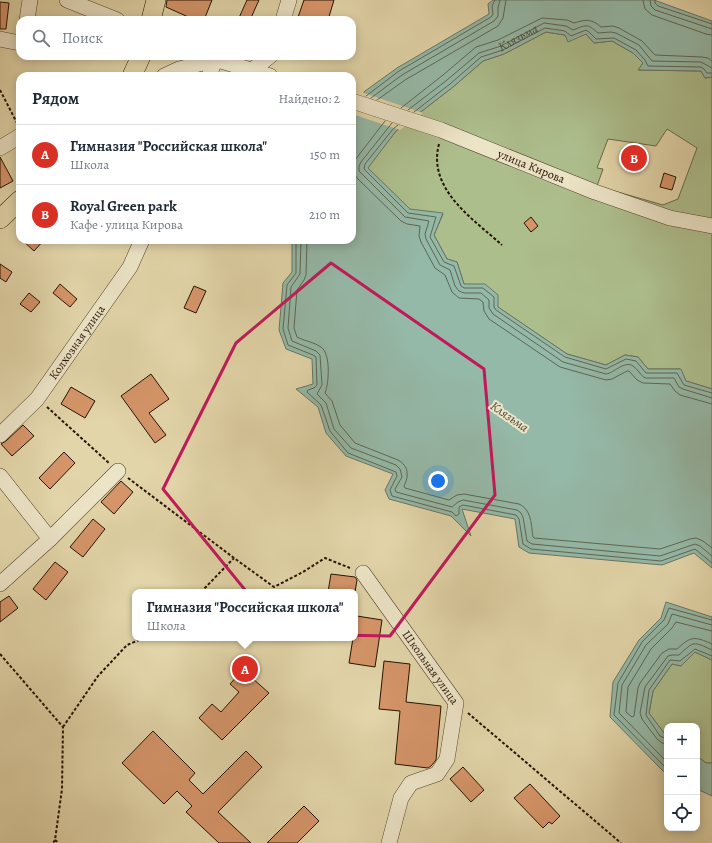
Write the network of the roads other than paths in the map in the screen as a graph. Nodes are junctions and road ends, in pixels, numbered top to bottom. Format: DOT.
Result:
graph roads {
  1 [pos="30,0"];
  2 [pos="67,0"];
  3 [pos="156,0"];
  4 [pos="289,0"];
  5 [pos="27,16"];
  6 [pos="107,16"];
  7 [pos="152,16"];
  8 [pos="284,16"];
  9 [pos="0,39"];
  10 [pos="16,42"];
  11 [pos="139,60"];
  12 [pos="205,60"];
  13 [pos="210,60"];
  14 [pos="216,60"];
  15 [pos="265,60"];
  16 [pos="252,71"];
  17 [pos="134,72"];
  18 [pos="174,72"];
  19 [pos="209,72"];
  20 [pos="256,72"];
  21 [pos="356,103"];
  22 [pos="16,138"];
  23 [pos="0,148"];
  24 [pos="16,204"];
  25 [pos="0,218"];
  26 [pos="712,226"];
  27 [pos="140,244"];
  28 [pos="0,435"];
  29 [pos="118,470"];
  30 [pos="0,476"];
  31 [pos="50,539"];
  32 [pos="363,573"];
  33 [pos="0,584"];
  34 [pos="389,843"];
  1 -- 5 [label="street"];
  2 -- 6 [label="street"];
  3 -- 7 [label="main road"];
  4 -- 8 [label="street"];
  9 -- 10 [label="street"];
  11 -- 17 [label="main road"];
  12 -- 18 [label="street"];
  13 -- 19 [label="street"];
  14 -- 16 [label="street"];
  15 -- 16 [label="street"];
  16 -- 20 [label="street"];
  21 -- 26 [label="street, улица Кирова"];
  22 -- 23 [label="street"];
  24 -- 25 [label="main road"];
  27 -- 28 [label="street, Колхозная улица"];
  29 -- 31 [label="street"];
  30 -- 31 [label="street"];
  31 -- 33 [label="street"];
  32 -- 34 [label="street, Школьная улица"];
}
